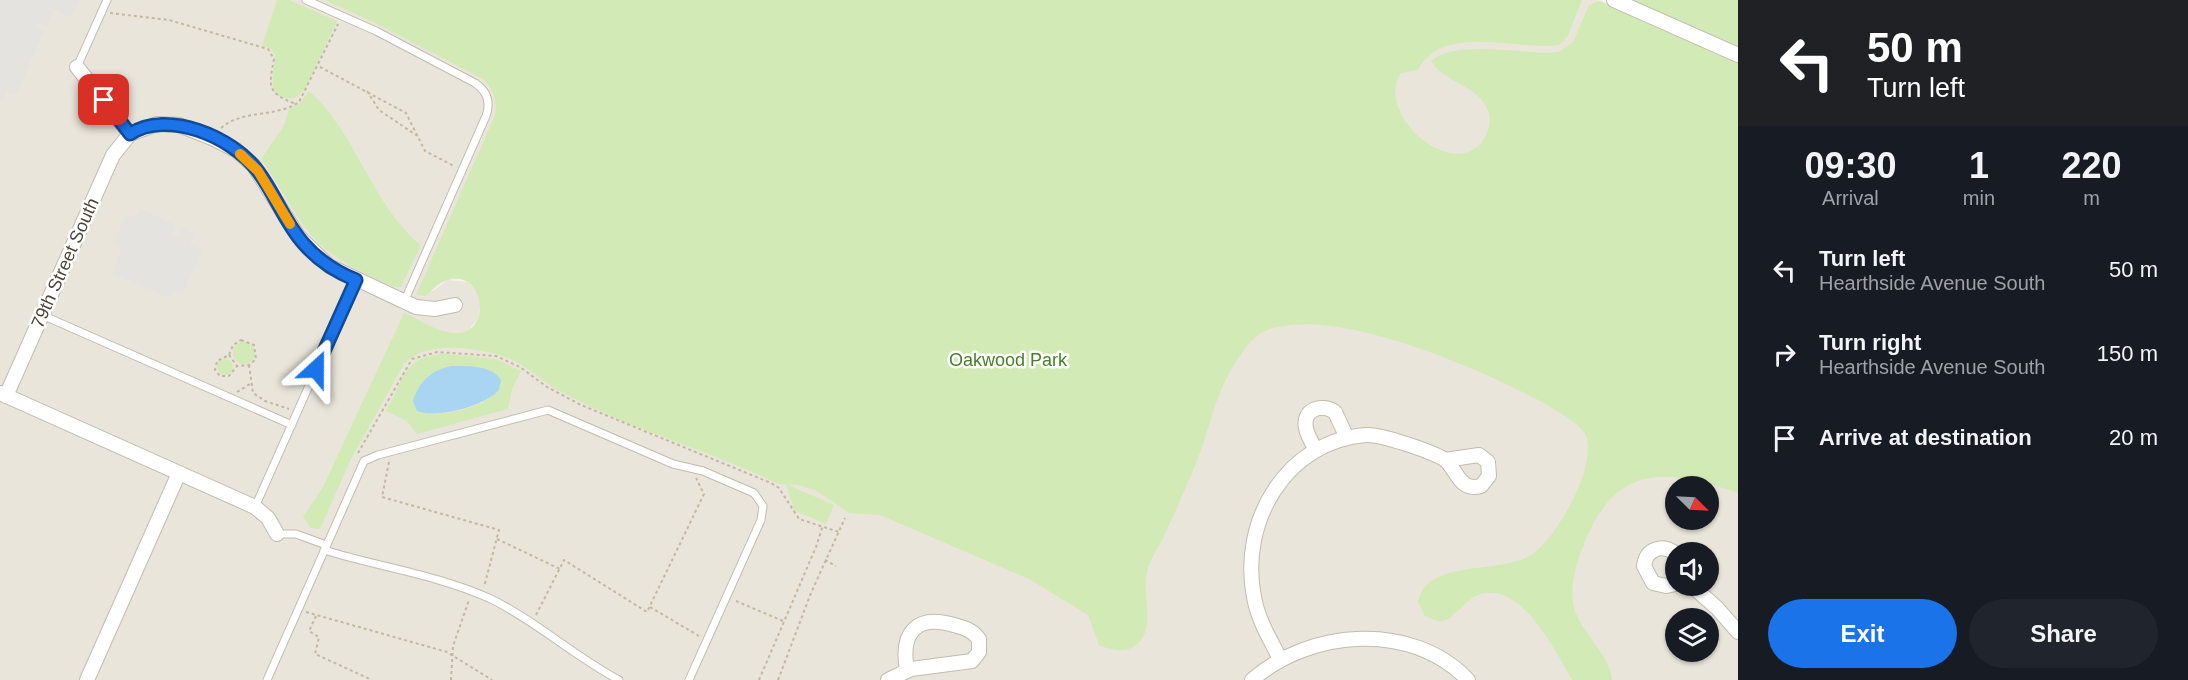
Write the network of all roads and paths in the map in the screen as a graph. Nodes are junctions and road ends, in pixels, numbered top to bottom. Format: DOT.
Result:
graph roads {
  1 [pos="106,0"];
  2 [pos="306,0"];
  3 [pos="1614,0"];
  4 [pos="102,11"];
  5 [pos="341,15"];
  6 [pos="1738,56"];
  7 [pos="78,66"];
  8 [pos="319,66"];
  9 [pos="367,91"];
  10 [pos="296,104"];
  11 [pos="130,134"];
  12 [pos="419,137"];
  13 [pos="212,138"];
  14 [pos="462,170"];
  15 [pos="356,280"];
  16 [pos="404,302"];
  17 [pos="455,305"];
  18 [pos="42,315"];
  19 [pos="229,355"];
  20 [pos="249,365"];
  21 [pos="237,366"];
  22 [pos="250,384"];
  23 [pos="3,395"];
  24 [pos="234,399"];
  25 [pos="297,412"];
  26 [pos="292,425"];
  27 [pos="1347,438"];
  28 [pos="1316,450"];
  29 [pos="391,451"];
  30 [pos="1445,460"];
  31 [pos="354,461"];
  32 [pos="696,470"];
  33 [pos="179,473"];
  34 [pos="255,507"];
  35 [pos="845,518"];
  36 [pos="823,525"];
  37 [pos="839,532"];
  38 [pos="276,534"];
  39 [pos="496,539"];
  40 [pos="325,547"];
  41 [pos="1665,549"];
  42 [pos="825,560"];
  43 [pos="836,566"];
  44 [pos="560,569"];
  45 [pos="1665,586"];
  46 [pos="472,591"];
  47 [pos="481,595"];
  48 [pos="1704,596"];
  49 [pos="726,597"];
  50 [pos="650,607"];
  51 [pos="298,609"];
  52 [pos="316,616"];
  53 [pos="783,621"];
  54 [pos="532,623"];
  55 [pos="1738,632"];
  56 [pos="707,640"];
  57 [pos="451,654"];
  58 [pos="1280,659"];
  59 [pos="907,670"];
  60 [pos="87,680"];
  61 [pos="267,680"];
  62 [pos="372,680"];
  63 [pos="451,680"];
  64 [pos="492,680"];
  65 [pos="619,680"];
  66 [pos="689,680"];
  67 [pos="759,680"];
  68 [pos="778,680"];
  69 [pos="888,680"];
  70 [pos="1252,680"];
  71 [pos="1468,680"];
  1 -- 4 [label="lane"];
  2 -- 5 [label="lane"];
  3 -- 6 [label="street"];
  4 -- 7 [label="lane"];
  4 -- 10 [label="path"];
  5 -- 8 [label="path"];
  5 -- 14 [label="lane"];
  7 -- 11 [label="street"];
  8 -- 9 [label="path"];
  8 -- 10 [label="path"];
  9 -- 12 [label="path"];
  9 -- 12 [label="path"];
  10 -- 13 [label="path"];
  11 -- 13 [label="street"];
  11 -- 18 [label="street, 79th Street South"];
  12 -- 14 [label="path"];
  13 -- 15 [label="street"];
  14 -- 16 [label="lane"];
  15 -- 16 [label="street"];
  15 -- 25 [label="lane"];
  16 -- 17 [label="street"];
  18 -- 23 [label="street, 79th Street South"];
  18 -- 24 [label="lane"];
  19 -- 20 [label="path"];
  19 -- 21 [label="path"];
  19 -- 21 [label="path"];
  20 -- 21 [label="path"];
  20 -- 22 [label="path"];
  22 -- 24 [label="path"];
  22 -- 25 [label="path"];
  23 -- 33 [label="street"];
  24 -- 26 [label="lane"];
  25 -- 26 [label="lane"];
  26 -- 34 [label="lane"];
  27 -- 28 [label="street"];
  27 -- 28 [label="street"];
  27 -- 30 [label="street"];
  28 -- 58 [label="street"];
  29 -- 32 [label="lane"];
  29 -- 39 [label="path"];
  29 -- 40 [label="lane"];
  31 -- 36 [label="path"];
  32 -- 49 [label="lane"];
  32 -- 50 [label="path"];
  33 -- 34 [label="street"];
  33 -- 60 [label="street"];
  34 -- 38 [label="street"];
  35 -- 37 [label="path"];
  36 -- 37 [label="path"];
  36 -- 53 [label="path"];
  37 -- 42 [label="path"];
  38 -- 40 [label="lane"];
  39 -- 44 [label="path"];
  39 -- 47 [label="path"];
  40 -- 46 [label="lane"];
  40 -- 51 [label="lane"];
  41 -- 45 [label="street"];
  42 -- 43 [label="path"];
  42 -- 68 [label="path"];
  44 -- 50 [label="path"];
  44 -- 54 [label="path"];
  46 -- 47 [label="lane"];
  46 -- 57 [label="path"];
  47 -- 54 [label="lane"];
  48 -- 55 [label="street"];
  49 -- 53 [label="path"];
  49 -- 56 [label="lane"];
  50 -- 56 [label="path"];
  51 -- 52 [label="path"];
  51 -- 61 [label="lane"];
  52 -- 57 [label="path"];
  52 -- 62 [label="path"];
  53 -- 67 [label="path"];
  54 -- 65 [label="lane"];
  56 -- 66 [label="lane"];
  57 -- 63 [label="path"];
  57 -- 64 [label="path"];
  58 -- 70 [label="street"];
  58 -- 71 [label="street"];
  59 -- 59 [label="street"];
  59 -- 69 [label="street"];
}
